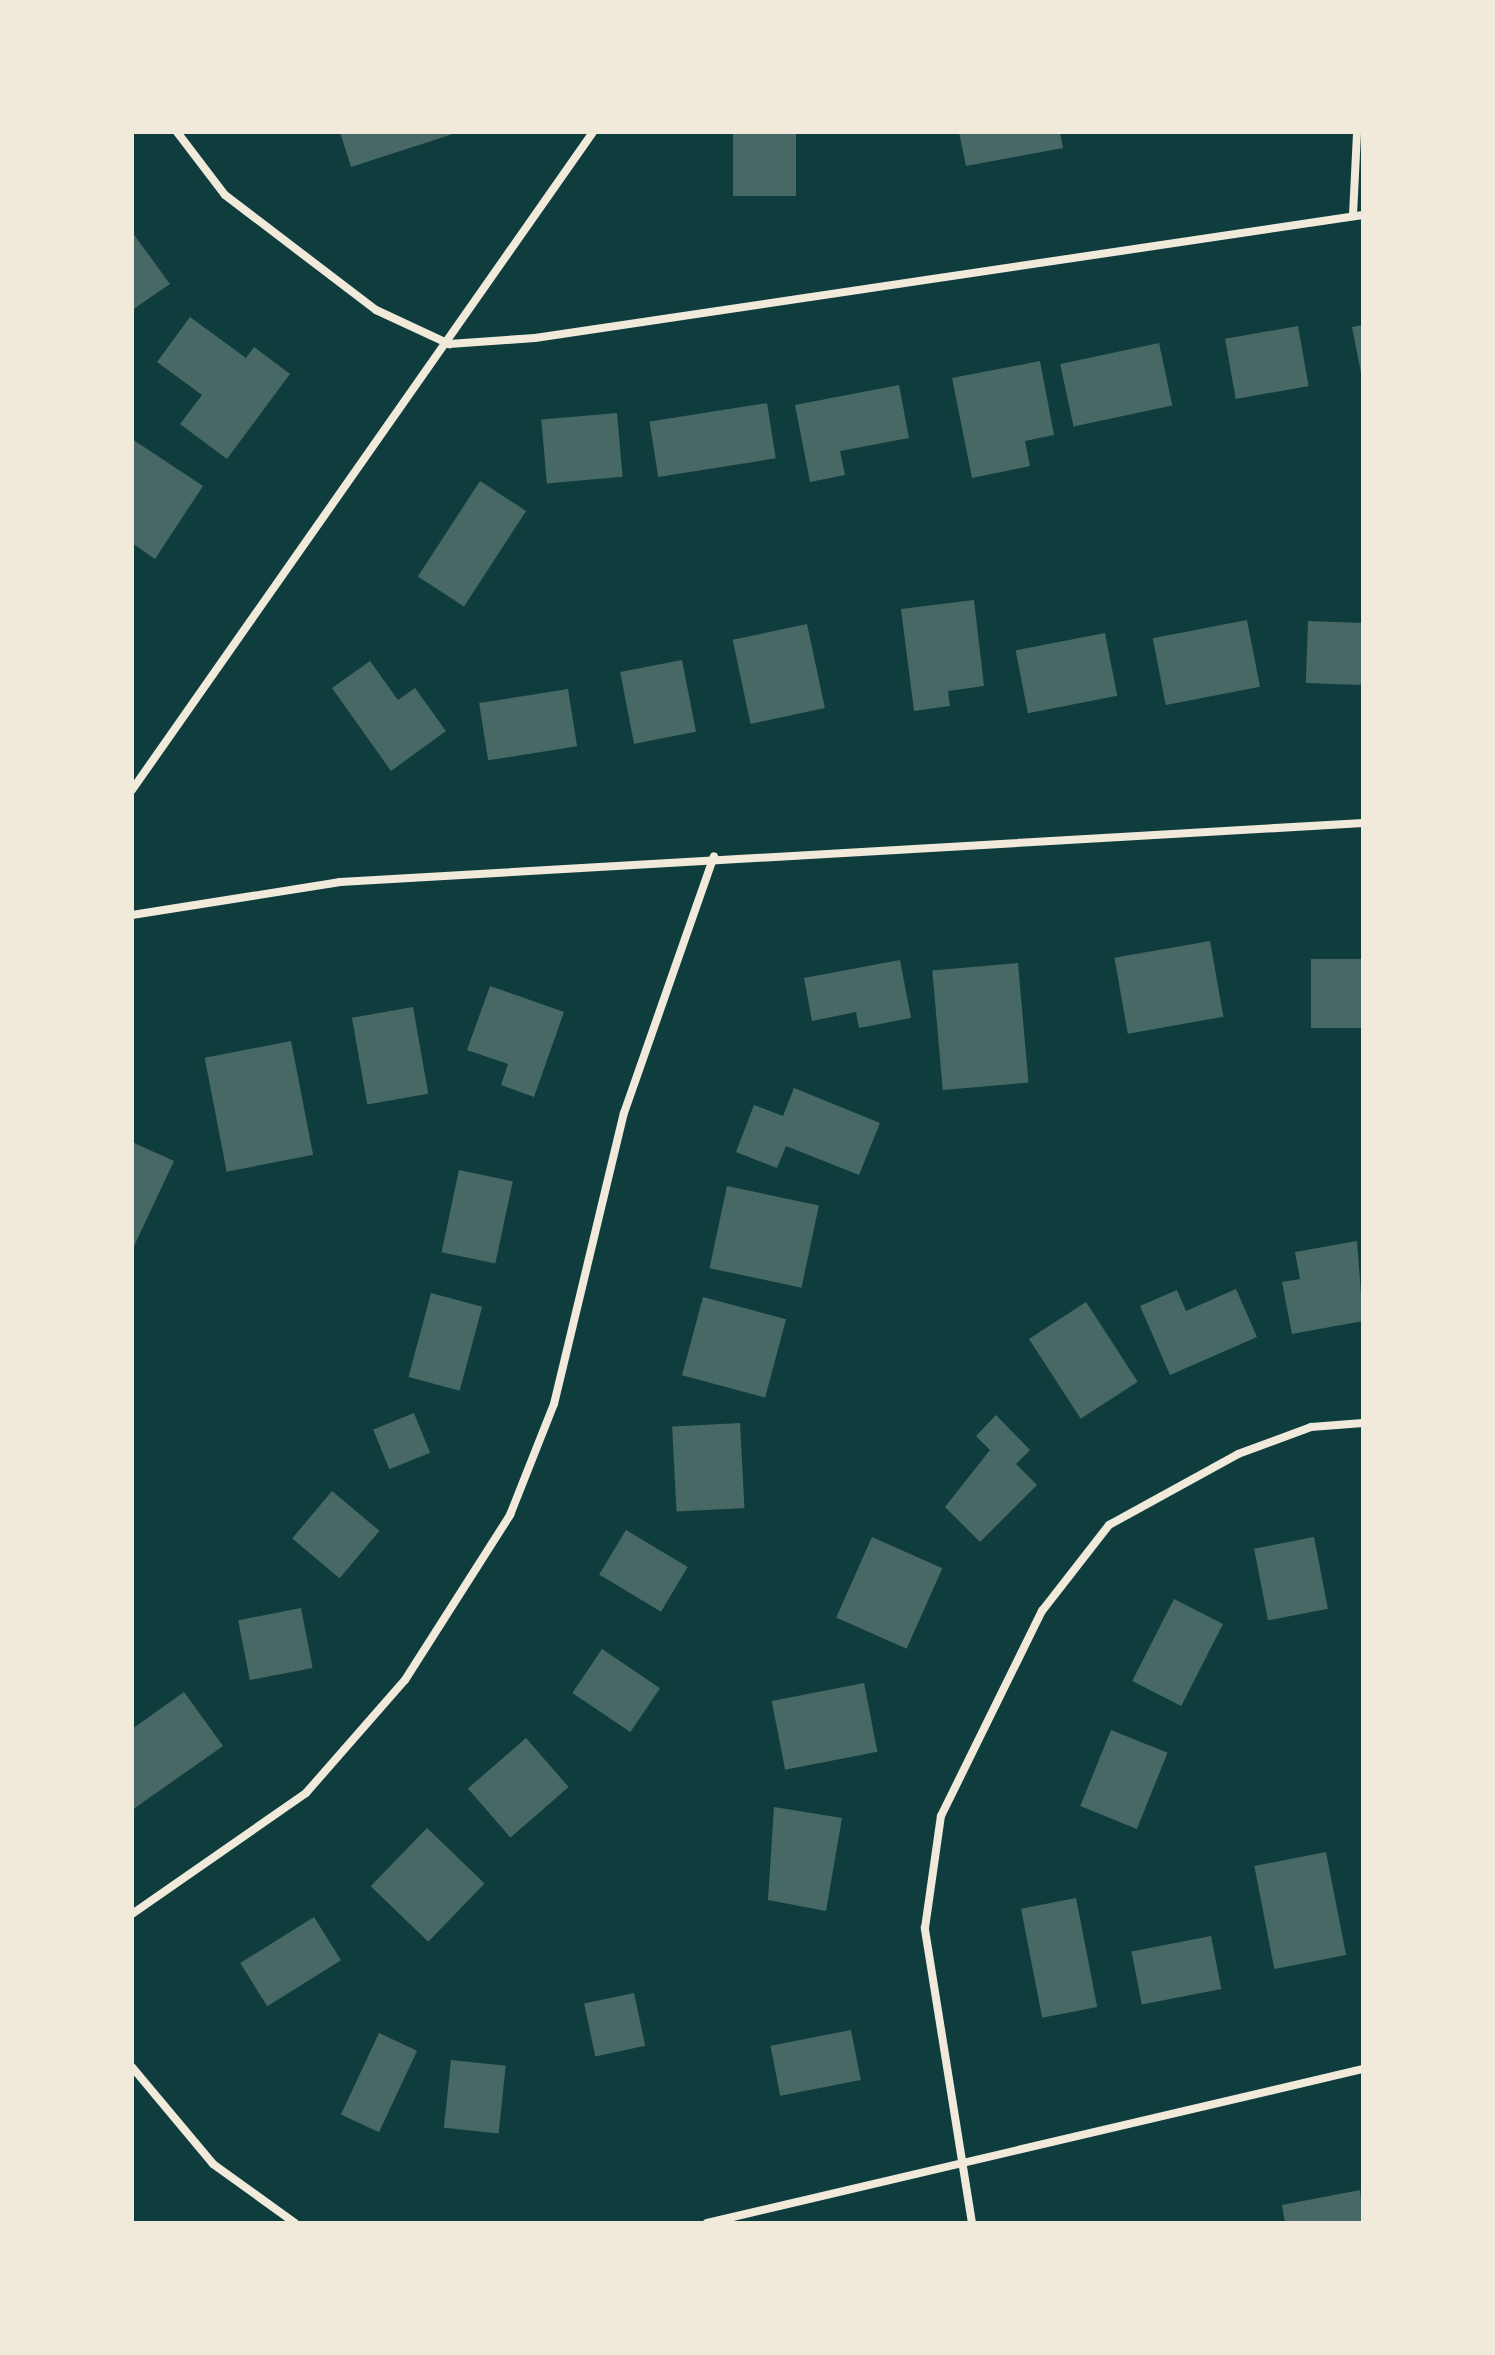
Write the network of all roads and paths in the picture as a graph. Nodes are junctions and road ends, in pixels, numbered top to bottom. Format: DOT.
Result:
graph roads {
  1 [pos="177,132"];
  2 [pos="593,132"];
  3 [pos="1357,132"];
  4 [pos="1358,215"];
  5 [pos="449,344"];
  6 [pos="132,790"];
  7 [pos="1363,823"];
  8 [pos="714,856"];
  9 [pos="132,915"];
  10 [pos="1363,1423"];
  11 [pos="132,1914"];
  12 [pos="132,2067"];
  13 [pos="1363,2069"];
  14 [pos="964,2162"];
  15 [pos="295,2223"];
  16 [pos="707,2223"];
  17 [pos="972,2223"];
  1 -- 5 [label="street"];
  2 -- 5 [label="street"];
  3 -- 4 [label="street"];
  4 -- 5 [label="street"];
  5 -- 6 [label="street"];
  7 -- 8 [label="street"];
  8 -- 9 [label="street"];
  8 -- 11 [label="street"];
  10 -- 14 [label="street"];
  12 -- 15 [label="street"];
  13 -- 14 [label="street"];
  14 -- 16 [label="street"];
  14 -- 17 [label="street"];
}
